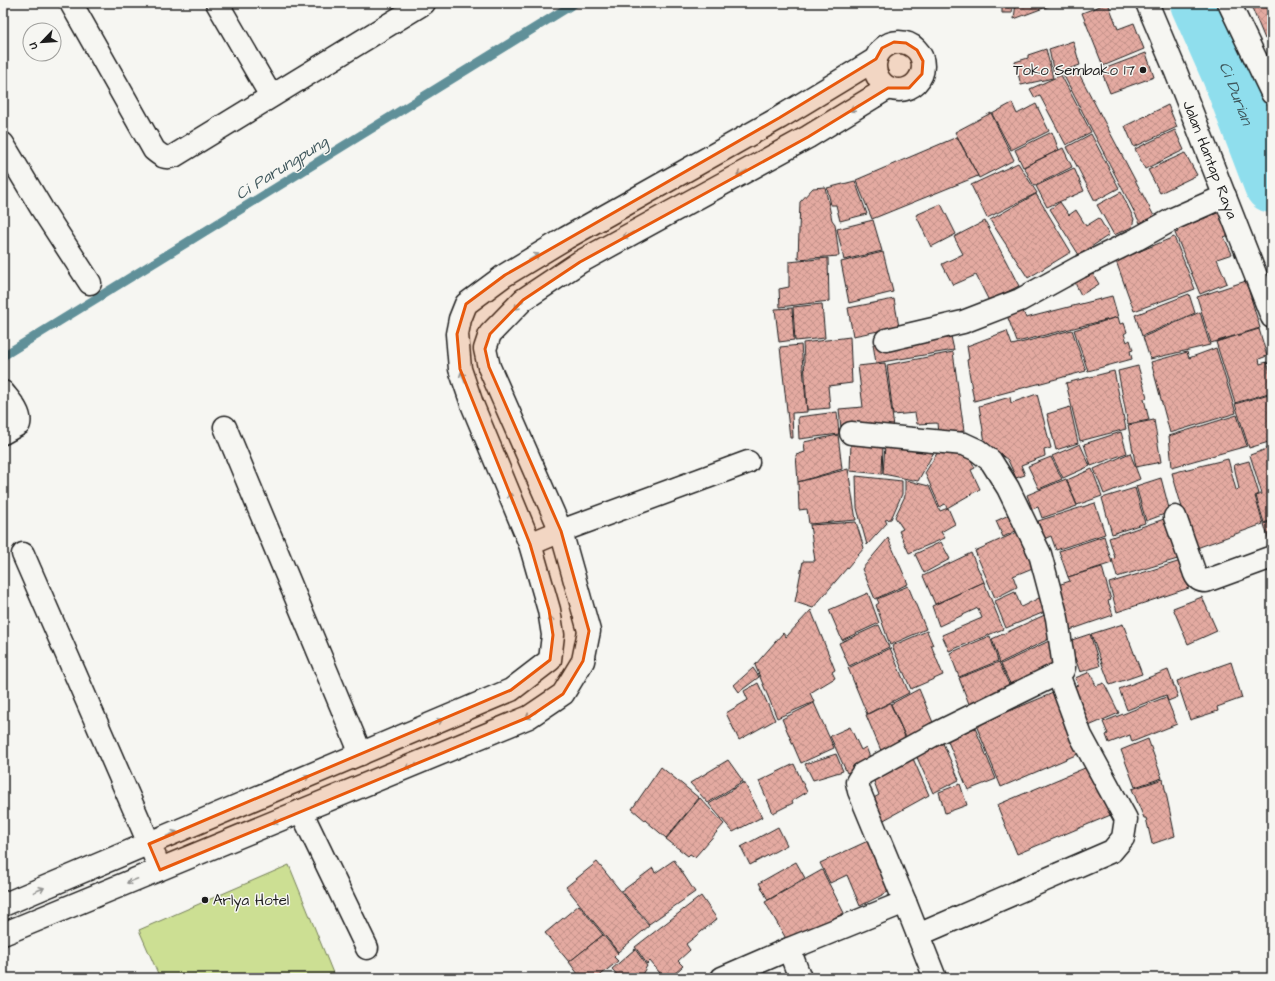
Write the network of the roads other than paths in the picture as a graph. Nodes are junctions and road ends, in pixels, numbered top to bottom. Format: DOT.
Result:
graph roads {
  1 [pos="71,3"];
  2 [pos="217,3"];
  3 [pos="424,3"];
  4 [pos="1147,3"];
  5 [pos="1229,3"];
  6 [pos="876,59"];
  7 [pos="888,88"];
  8 [pos="1272,93"];
  9 [pos="271,96"];
  10 [pos="3,144"];
  11 [pos="1224,196"];
  12 [pos="566,238"];
  13 [pos="580,262"];
  14 [pos="90,283"];
  15 [pos="1272,317"];
  16 [pos="886,340"];
  17 [pos="3,392"];
  18 [pos="225,427"];
  19 [pos="3,433"];
  20 [pos="852,433"];
  21 [pos="748,462"];
  22 [pos="1175,517"];
  23 [pos="561,531"];
  24 [pos="530,544"];
  25 [pos="23,554"];
  26 [pos="1272,557"];
  27 [pos="1058,674"];
  28 [pos="361,754"];
  29 [pos="301,811"];
  30 [pos="149,844"];
  31 [pos="160,870"];
  32 [pos="905,902"];
  33 [pos="3,906"];
  34 [pos="3,934"];
  35 [pos="918,935"];
  36 [pos="367,948"];
  37 [pos="789,949"];
  38 [pos="722,978"];
  39 [pos="800,978"];
  40 [pos="935,978"];
  1 -- 9 [label="street"];
  2 -- 9 [label="street"];
  3 -- 9 [label="street"];
  4 -- 11 [label="street, Jalan Hantap Raya"];
  5 -- 8 [label="street"];
  6 -- 7 [label="street"];
  6 -- 7 [label="street"];
  6 -- 12 [label="street"];
  7 -- 13 [label="street, one-way"];
  10 -- 14 [label="street"];
  11 -- 15 [label="street, Jalan Hantap Raya"];
  11 -- 16 [label="street"];
  12 -- 13 [label="street"];
  24 -- 12 [label="street, one-way"];
  13 -- 23 [label="street, one-way"];
  17 -- 19 [label="street"];
  18 -- 28 [label="street"];
  20 -- 27 [label="street"];
  21 -- 23 [label="street"];
  22 -- 26 [label="street"];
  23 -- 24 [label="street"];
  23 -- 29 [label="street, one-way"];
  28 -- 24 [label="street, one-way"];
  25 -- 30 [label="street"];
  27 -- 32 [label="street"];
  27 -- 35 [label="street"];
  30 -- 28 [label="street, one-way"];
  29 -- 31 [label="street, one-way"];
  29 -- 36 [label="street"];
  30 -- 31 [label="street"];
  33 -- 30 [label="street, one-way"];
  31 -- 34 [label="street, one-way"];
  32 -- 35 [label="street"];
  32 -- 37 [label="street"];
  35 -- 40 [label="street"];
  37 -- 38 [label="street"];
  37 -- 39 [label="street"];
}
